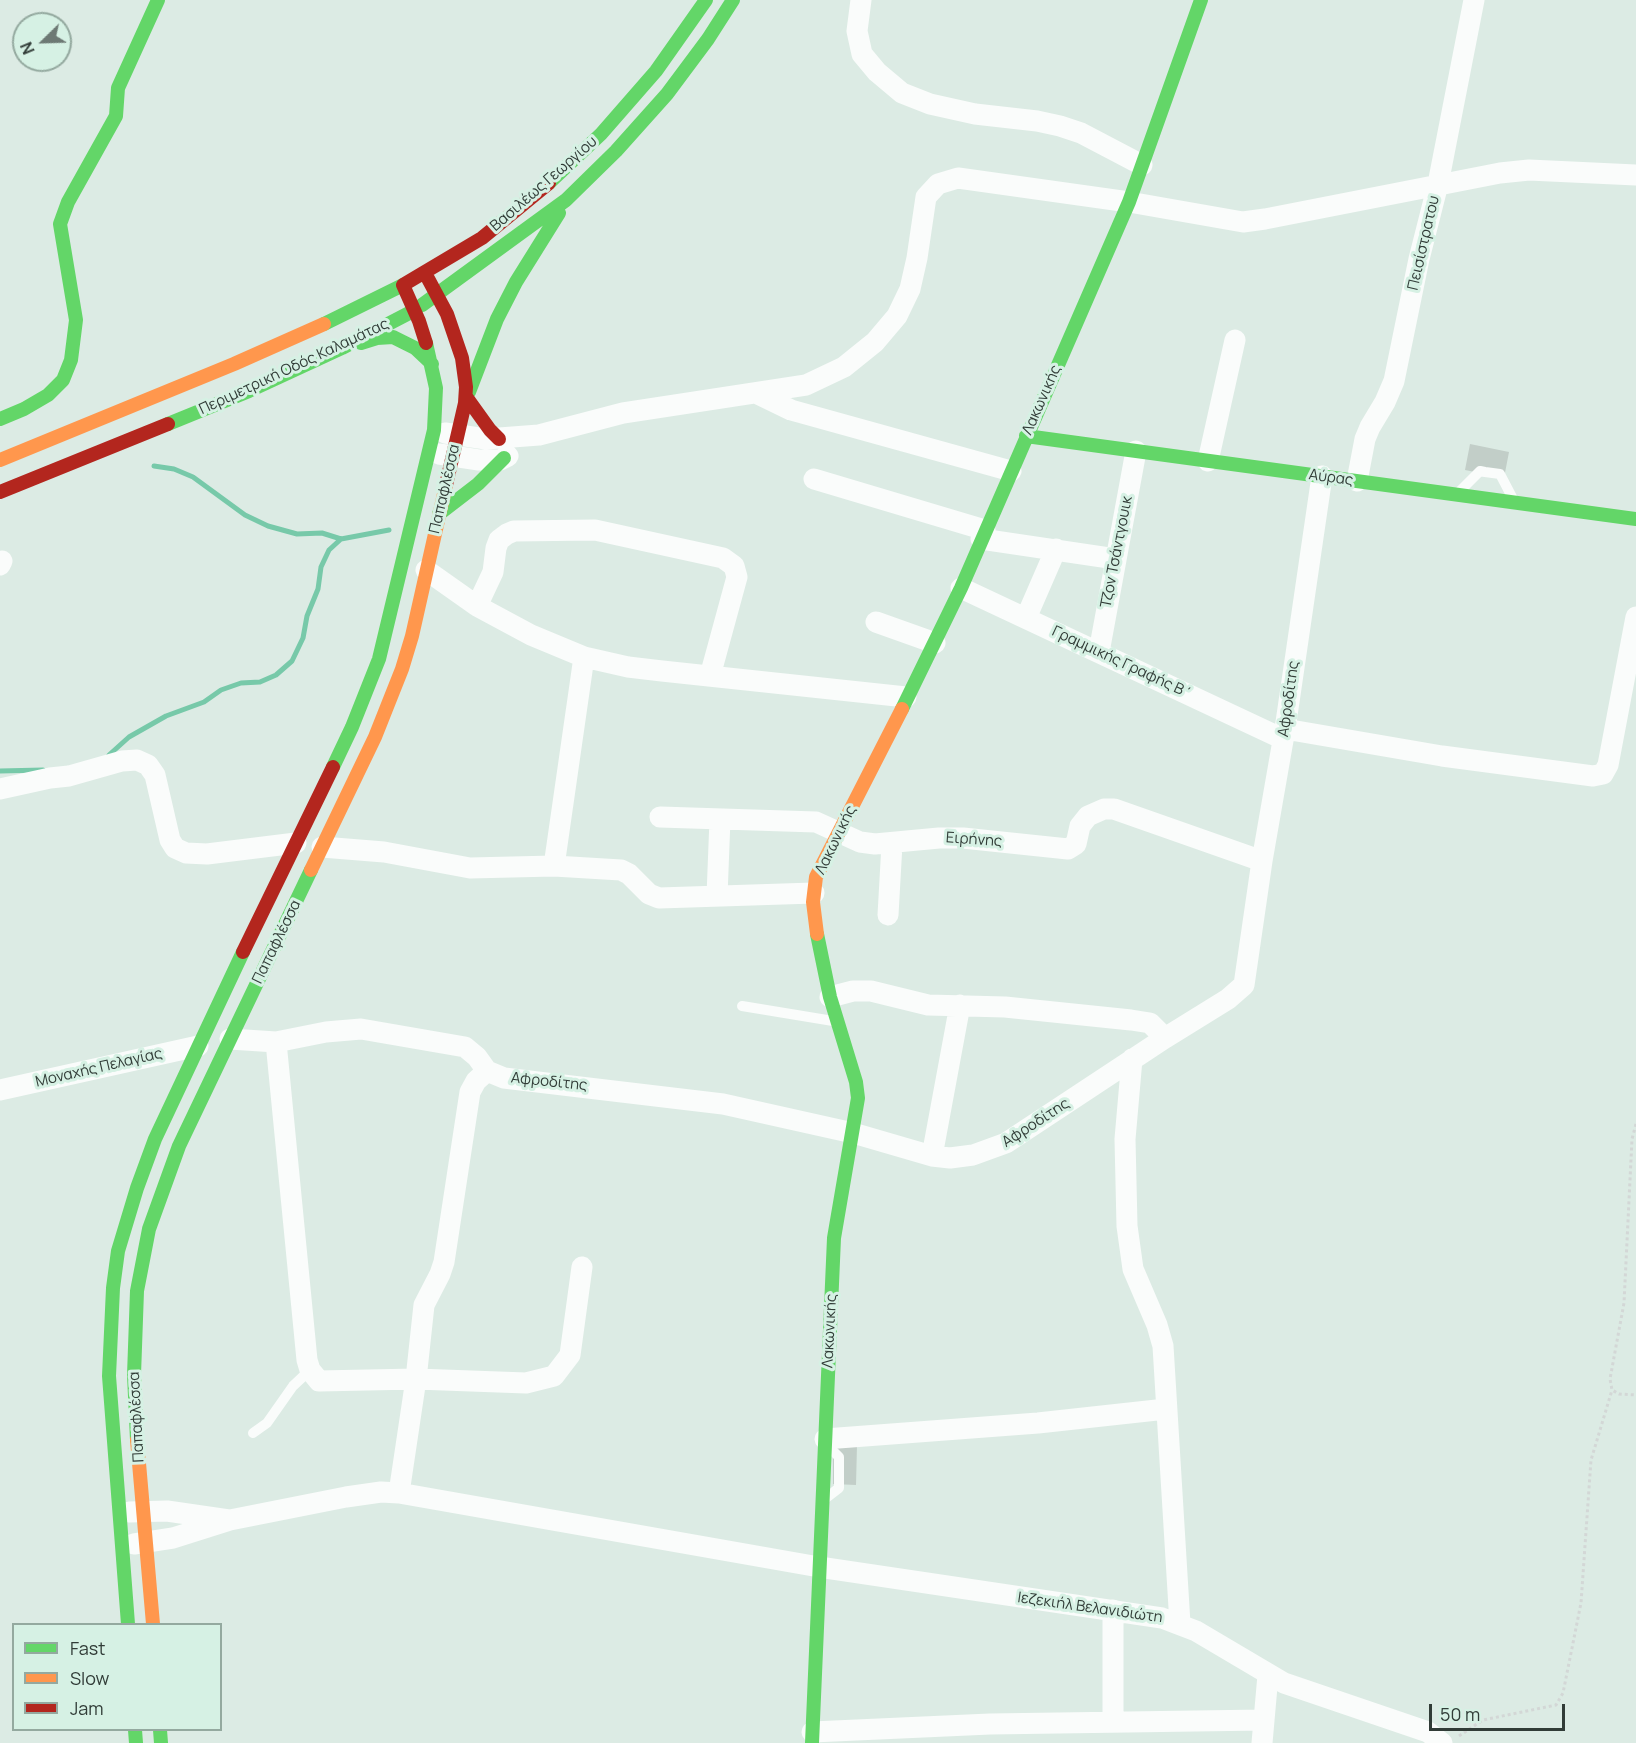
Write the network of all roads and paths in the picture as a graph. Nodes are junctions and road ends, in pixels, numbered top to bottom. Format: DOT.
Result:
graph roads {
  1 [pos="158,0"];
  2 [pos="705,0"];
  3 [pos="733,0"];
  4 [pos="861,0"];
  5 [pos="1201,0"];
  6 [pos="1474,0"];
  7 [pos="1142,165"];
  8 [pos="1636,175"];
  9 [pos="1438,184"];
  10 [pos="566,200"];
  11 [pos="1129,202"];
  12 [pos="425,273"];
  13 [pos="403,285"];
  14 [pos="438,295"];
  15 [pos="415,310"];
  16 [pos="1235,340"];
  17 [pos="342,348"];
  18 [pos="432,363"];
  19 [pos="756,393"];
  20 [pos="466,401"];
  21 [pos="0,419"];
  22 [pos="434,430"];
  23 [pos="457,435"];
  24 [pos="1026,436"];
  25 [pos="502,448"];
  26 [pos="1136,451"];
  27 [pos="429,452"];
  28 [pos="452,457"];
  29 [pos="0,460"];
  30 [pos="1208,461"];
  31 [pos="1011,471"];
  32 [pos="1322,476"];
  33 [pos="814,479"];
  34 [pos="1357,481"];
  35 [pos="0,492"];
  36 [pos="1456,495"];
  37 [pos="1515,502"];
  38 [pos="439,514"];
  39 [pos="1636,519"];
  40 [pos="983,534"];
  41 [pos="1056,549"];
  42 [pos="1116,559"];
  43 [pos="426,570"];
  44 [pos="961,588"];
  45 [pos="477,606"];
  46 [pos="1636,616"];
  47 [pos="1026,618"];
  48 [pos="876,622"];
  49 [pos="935,643"];
  50 [pos="1099,652"];
  51 [pos="584,657"];
  52 [pos="710,676"];
  53 [pos="906,697"];
  54 [pos="1284,734"];
  55 [pos="0,789"];
  56 [pos="660,817"];
  57 [pos="720,819"];
  58 [pos="839,832"];
  59 [pos="296,843"];
  60 [pos="892,844"];
  61 [pos="322,847"];
  62 [pos="1262,861"];
  63 [pos="554,866"];
  64 [pos="814,894"];
  65 [pos="717,896"];
  66 [pos="888,915"];
  67 [pos="830,997"];
  68 [pos="960,1005"];
  69 [pos="742,1006"];
  70 [pos="837,1022"];
  71 [pos="1165,1038"];
  72 [pos="231,1039"];
  73 [pos="276,1042"];
  74 [pos="198,1046"];
  75 [pos="1132,1059"];
  76 [pos="487,1071"];
  77 [pos="0,1090"];
  78 [pos="1636,1124"];
  79 [pos="853,1133"];
  80 [pos="933,1156"];
  81 [pos="582,1267"];
  82 [pos="310,1370"];
  83 [pos="416,1379"];
  84 [pos="1612,1390"];
  85 [pos="1636,1395"];
  86 [pos="1166,1409"];
  87 [pos="253,1433"];
  88 [pos="825,1441"];
  89 [pos="399,1493"];
  90 [pos="144,1511"];
  91 [pos="118,1513"];
  92 [pos="230,1520"];
  93 [pos="147,1543"];
  94 [pos="122,1544"];
  95 [pos="819,1567"];
  96 [pos="1113,1610"];
  97 [pos="128,1623"];
  98 [pos="153,1623"];
  99 [pos="1180,1624"];
  100 [pos="1268,1675"];
  101 [pos="1264,1720"];
  102 [pos="1113,1722"];
  103 [pos="807,1740"];
  104 [pos="1450,1740"];
  105 [pos="1262,1743"];
  1 -- 21 [label="main road"];
  2 -- 12 [label="main road, Βασιλέως Γεωργίου"];
  3 -- 10 [label="main road, Βασιλέως Γεωργίου"];
  4 -- 7 [label="street"];
  5 -- 7 [label="main road, Λακωνικής"];
  6 -- 9 [label="street, Πεισίστρατου"];
  7 -- 11 [label="main road, Λακωνικής"];
  8 -- 9 [label="street"];
  9 -- 11 [label="street"];
  9 -- 34 [label="street, Πεισίστρατου"];
  10 -- 14 [label="main road, Περιμετρική Οδός Καλαμάτας"];
  10 -- 20 [label="main road"];
  11 -- 19 [label="street"];
  11 -- 24 [label="main road, Λακωνικής"];
  12 -- 13 [label="main road, Βασιλέως Γεωργίου"];
  12 -- 14 [label="main road, Παπαφλέσσα"];
  13 -- 15 [label="main road, Παπαφλέσσα"];
  13 -- 29 [label="main road, Περιμετρική Οδός Καλαμάτας"];
  14 -- 15 [label="main road, Περιμετρική Οδός Καλαμάτας"];
  14 -- 20 [label="main road, Παπαφλέσσα"];
  15 -- 17 [label="main road, Περιμετρική Οδός Καλαμάτας"];
  15 -- 18 [label="main road, Παπαφλέσσα"];
  16 -- 30 [label="street"];
  17 -- 18 [label="main road"];
  17 -- 35 [label="main road, Περιμετρική Οδός Καλαμάτας"];
  18 -- 22 [label="main road, Παπαφλέσσα"];
  19 -- 25 [label="street"];
  19 -- 31 [label="street"];
  20 -- 23 [label="main road, Παπαφλέσσα"];
  20 -- 25 [label="main road"];
  22 -- 23 [label="street"];
  22 -- 27 [label="main road, Παπαφλέσσα"];
  23 -- 25 [label="street"];
  23 -- 28 [label="main road, Παπαφλέσσα"];
  24 -- 26 [label="main road, Αύρας"];
  24 -- 31 [label="main road, Λακωνικής"];
  25 -- 28 [label="street"];
  25 -- 38 [label="main road"];
  26 -- 30 [label="main road, Αύρας"];
  26 -- 42 [label="street, Τζον Τσάντγουικ"];
  27 -- 28 [label="street"];
  27 -- 59 [label="main road, Παπαφλέσσα"];
  28 -- 38 [label="main road, Παπαφλέσσα"];
  30 -- 32 [label="main road, Αύρας"];
  31 -- 40 [label="main road, Λακωνικής"];
  32 -- 34 [label="main road, Αύρας"];
  32 -- 54 [label="street, Αφροδίτης"];
  33 -- 40 [label="street"];
  34 -- 36 [label="main road, Αύρας"];
  36 -- 37 [label="main road, Αύρας"];
  36 -- 37 [label="lane"];
  37 -- 39 [label="main road, Αύρας"];
  38 -- 43 [label="main road, Παπαφλέσσα"];
  40 -- 41 [label="street"];
  40 -- 44 [label="main road, Λακωνικής"];
  41 -- 42 [label="street"];
  41 -- 47 [label="street"];
  42 -- 50 [label="street, Τζον Τσάντγουικ"];
  43 -- 45 [label="street"];
  43 -- 61 [label="main road, Παπαφλέσσα"];
  44 -- 47 [label="street, Γραμμικής Γραφής Β΄"];
  44 -- 49 [label="main road, Λακωνικής"];
  45 -- 51 [label="street"];
  45 -- 52 [label="street"];
  46 -- 54 [label="street, Γραμμικής Γραφής Β΄"];
  47 -- 50 [label="street, Γραμμικής Γραφής Β΄"];
  48 -- 49 [label="street"];
  49 -- 53 [label="main road, Λακωνικής"];
  50 -- 54 [label="street, Γραμμικής Γραφής Β΄"];
  51 -- 52 [label="street"];
  51 -- 63 [label="street"];
  52 -- 53 [label="street"];
  53 -- 58 [label="main road, Λακωνικής"];
  54 -- 62 [label="street, Αφροδίτης"];
  55 -- 59 [label="street"];
  56 -- 57 [label="street, Ειρήνης"];
  57 -- 58 [label="street, Ειρήνης"];
  57 -- 65 [label="street"];
  58 -- 60 [label="street, Ειρήνης"];
  58 -- 64 [label="main road, Λακωνικής"];
  59 -- 74 [label="main road, Παπαφλέσσα"];
  60 -- 62 [label="street, Ειρήνης"];
  60 -- 66 [label="street"];
  61 -- 63 [label="street"];
  61 -- 72 [label="main road, Παπαφλέσσα"];
  62 -- 71 [label="street, Αφροδίτης"];
  63 -- 65 [label="street"];
  64 -- 65 [label="street"];
  64 -- 67 [label="main road, Λακωνικής"];
  67 -- 68 [label="street"];
  67 -- 70 [label="main road, Λακωνικής"];
  68 -- 71 [label="street"];
  68 -- 80 [label="street"];
  69 -- 70 [label="lane"];
  70 -- 79 [label="main road, Λακωνικής"];
  71 -- 75 [label="street, Αφροδίτης"];
  72 -- 73 [label="street"];
  72 -- 90 [label="main road, Παπαφλέσσα"];
  73 -- 76 [label="street"];
  73 -- 82 [label="street"];
  74 -- 77 [label="street, Μοναχής Πελαγίας"];
  74 -- 91 [label="main road, Παπαφλέσσα"];
  75 -- 80 [label="street, Αφροδίτης"];
  75 -- 86 [label="street"];
  76 -- 79 [label="street, Αφροδίτης"];
  76 -- 83 [label="street"];
  78 -- 84 [label="path"];
  79 -- 80 [label="street, Αφροδίτης"];
  79 -- 88 [label="main road, Λακωνικής"];
  81 -- 83 [label="street"];
  82 -- 83 [label="street"];
  82 -- 87 [label="lane"];
  83 -- 89 [label="street"];
  84 -- 85 [label="path"];
  84 -- 104 [label="path"];
  86 -- 88 [label="street"];
  86 -- 99 [label="street"];
  88 -- 95 [label="main road, Λακωνικής"];
  89 -- 92 [label="street, Ιεζεκιήλ Βελανιδιώτη"];
  89 -- 95 [label="street, Ιεζεκιήλ Βελανιδιώτη"];
  90 -- 91 [label="street"];
  90 -- 92 [label="street"];
  90 -- 93 [label="main road, Παπαφλέσσα"];
  91 -- 94 [label="main road, Παπαφλέσσα"];
  92 -- 93 [label="street"];
  93 -- 94 [label="street"];
  93 -- 98 [label="main road, Παπαφλέσσα"];
  94 -- 97 [label="main road, Παπαφλέσσα"];
  95 -- 96 [label="street, Ιεζεκιήλ Βελανιδιώτη"];
  95 -- 103 [label="main road, Λακωνικής"];
  96 -- 99 [label="street, Ιεζεκιήλ Βελανιδιώτη"];
  96 -- 102 [label="street"];
  99 -- 100 [label="street, Ιεζεκιήλ Βελανιδιώτη"];
  100 -- 101 [label="street"];
  100 -- 104 [label="street, Ιεζεκιήλ Βελανιδιώτη"];
  101 -- 102 [label="street"];
  101 -- 105 [label="street"];
  102 -- 103 [label="street"];
}
